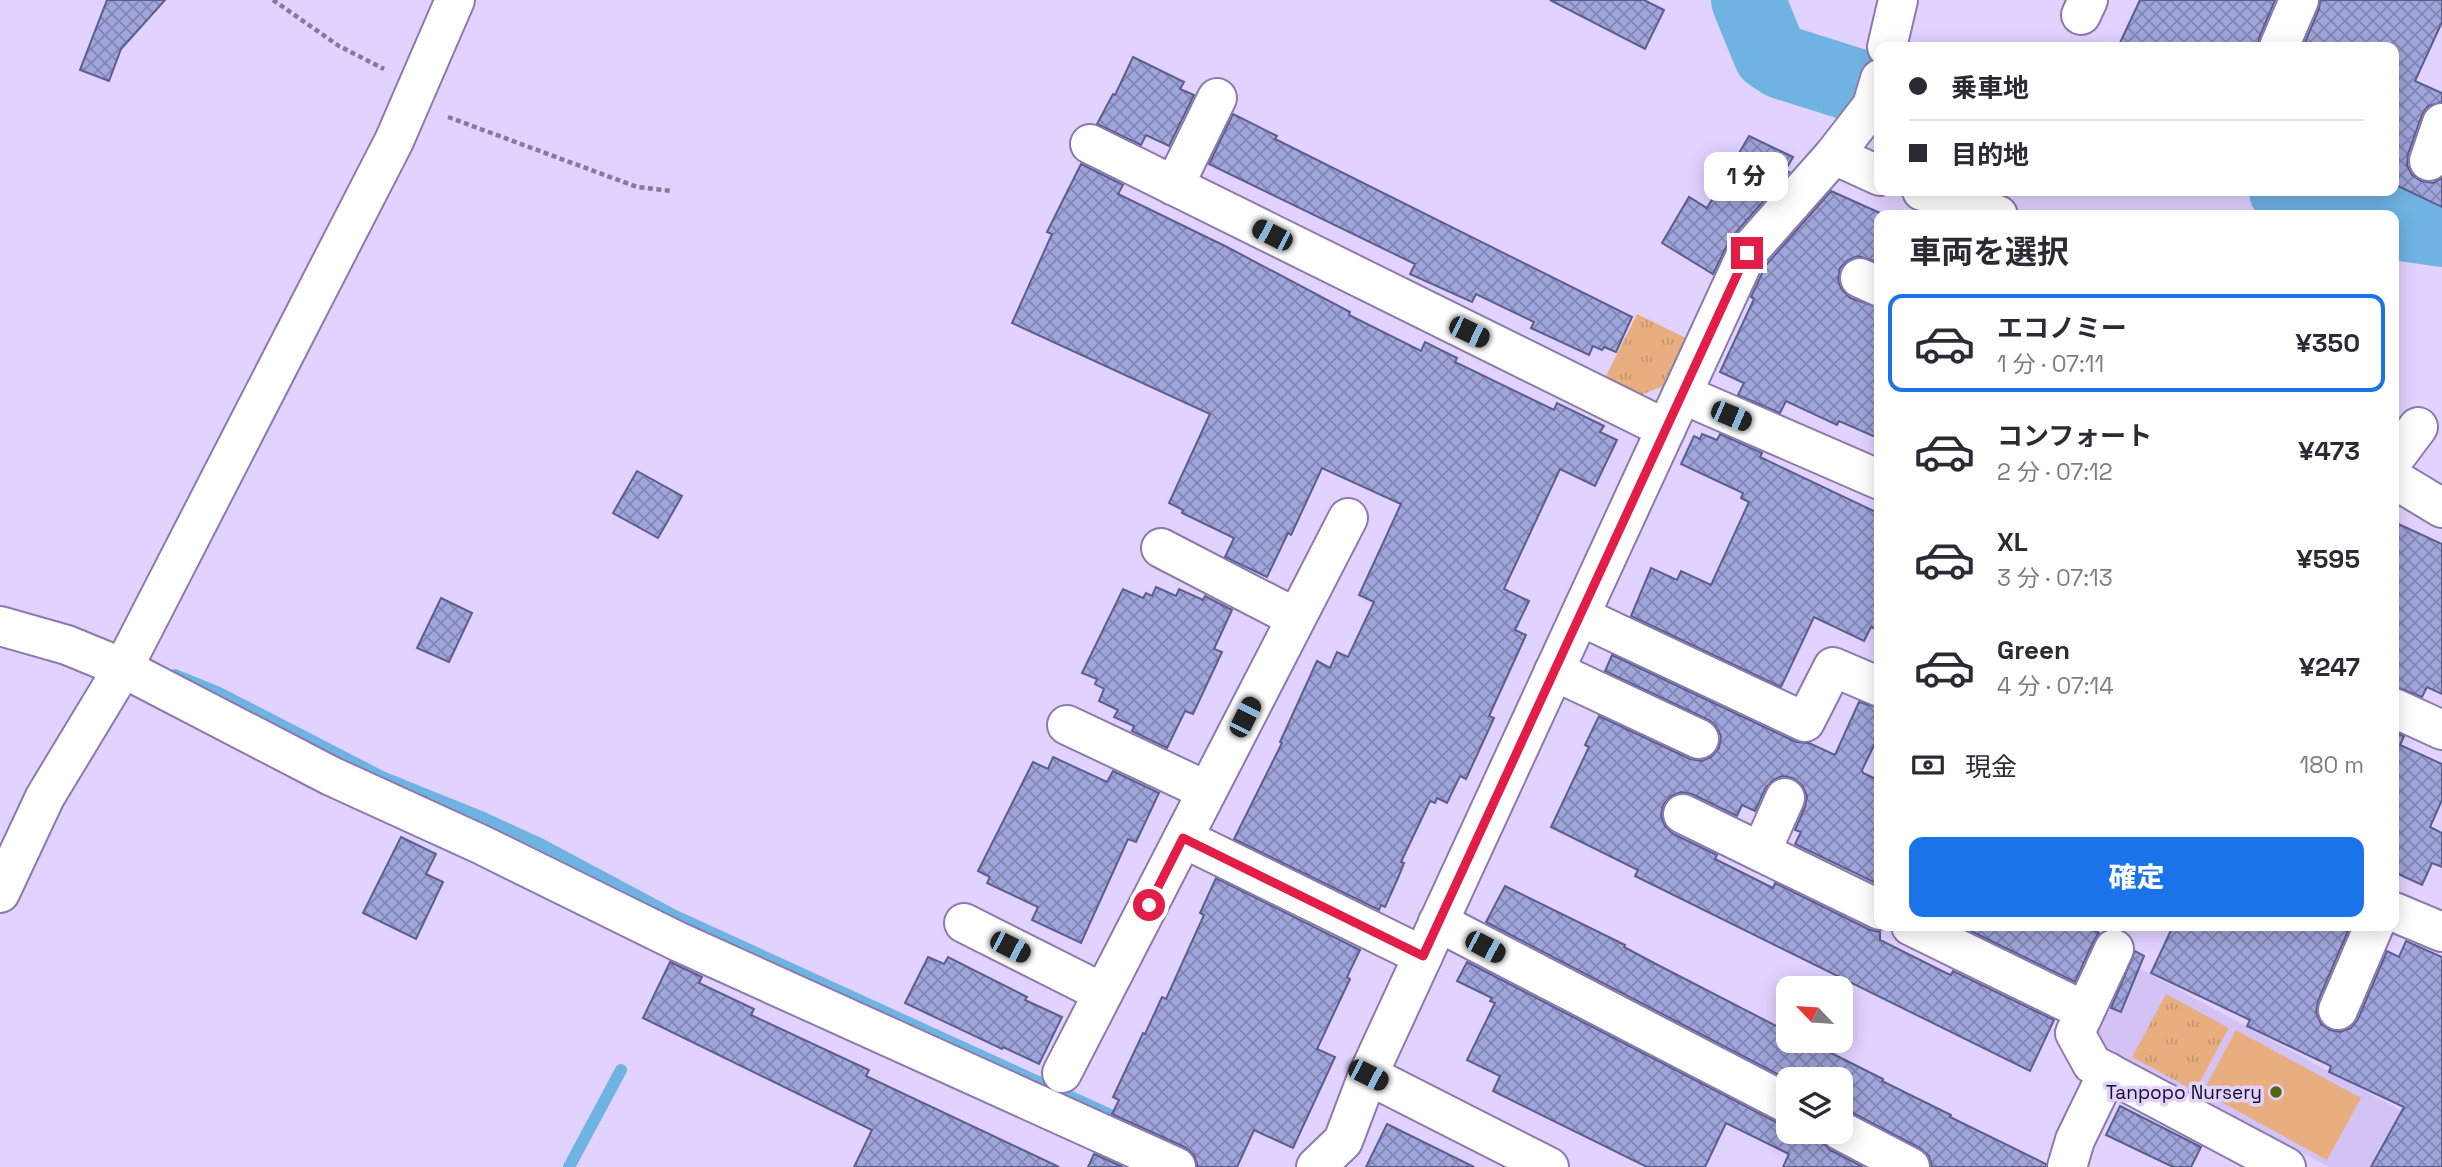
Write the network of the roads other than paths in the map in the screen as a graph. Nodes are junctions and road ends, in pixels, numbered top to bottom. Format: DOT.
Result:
graph roads {
  1 [pos="455,0"];
  2 [pos="1898,0"];
  3 [pos="2298,0"];
  4 [pos="1888,42"];
  5 [pos="2280,42"];
  6 [pos="1874,94"];
  7 [pos="1217,98"];
  8 [pos="2442,123"];
  9 [pos="1090,144"];
  10 [pos="1833,155"];
  11 [pos="2429,161"];
  12 [pos="1874,173"];
  13 [pos="1174,186"];
  14 [pos="1938,196"];
  15 [pos="1982,210"];
  16 [pos="1682,394"];
  17 [pos="2418,427"];
  18 [pos="1666,429"];
  19 [pos="2399,452"];
  20 [pos="1874,478"];
  21 [pos="2399,482"];
  22 [pos="2442,508"];
  23 [pos="1348,518"];
  24 [pos="1161,548"];
  25 [pos="1580,616"];
  26 [pos="1296,618"];
  27 [pos="0,626"];
  28 [pos="127,660"];
  29 [pos="1554,671"];
  30 [pos="1874,684"];
  31 [pos="2399,710"];
  32 [pos="1067,725"];
  33 [pos="2442,730"];
  34 [pos="1699,739"];
  35 [pos="1207,791"];
  36 [pos="1785,798"];
  37 [pos="1683,814"];
  38 [pos="1183,838"];
  39 [pos="1761,852"];
  40 [pos="0,893"];
  41 [pos="1874,908"];
  42 [pos="2399,914"];
  43 [pos="964,923"];
  44 [pos="1921,931"];
  45 [pos="2372,931"];
  46 [pos="2442,932"];
  47 [pos="1430,939"];
  48 [pos="2114,949"];
  49 [pos="1103,993"];
  50 [pos="2338,1010"];
  51 [pos="2085,1011"];
  52 [pos="2108,1072"];
  53 [pos="1062,1073"];
  54 [pos="1368,1075"];
  55 [pos="1776,1098"];
  56 [pos="1853,1137"];
  57 [pos="1176,1167"];
  58 [pos="1316,1167"];
  59 [pos="1549,1167"];
  60 [pos="1910,1167"];
  61 [pos="2067,1167"];
  62 [pos="2286,1167"];
  1 -- 28 [label="street"];
  2 -- 4 [label="street"];
  3 -- 5 [label="street"];
  6 -- 10 [label="street"];
  7 -- 13 [label="street"];
  8 -- 11 [label="street"];
  9 -- 13 [label="street"];
  10 -- 12 [label="street"];
  10 -- 16 [label="street"];
  13 -- 18 [label="street"];
  14 -- 15 [label="street"];
  16 -- 18 [label="street"];
  16 -- 20 [label="street"];
  17 -- 19 [label="street"];
  18 -- 25 [label="street"];
  21 -- 22 [label="street"];
  23 -- 26 [label="street"];
  24 -- 26 [label="street"];
  25 -- 29 [label="street"];
  25 -- 30 [label="street"];
  26 -- 35 [label="street"];
  27 -- 28 [label="street"];
  28 -- 40 [label="street"];
  28 -- 57 [label="street"];
  29 -- 34 [label="street"];
  29 -- 47 [label="street"];
  31 -- 33 [label="street"];
  32 -- 35 [label="street"];
  35 -- 38 [label="street"];
  36 -- 39 [label="street"];
  37 -- 39 [label="street"];
  38 -- 47 [label="street"];
  38 -- 49 [label="street"];
  39 -- 41 [label="street"];
  42 -- 46 [label="street"];
  43 -- 49 [label="street"];
  44 -- 51 [label="street"];
  45 -- 50 [label="street"];
  47 -- 54 [label="street"];
  47 -- 55 [label="street"];
  48 -- 51 [label="street"];
  49 -- 53 [label="street"];
  51 -- 52 [label="street"];
  52 -- 61 [label="street"];
  52 -- 62 [label="street"];
  54 -- 58 [label="street"];
  54 -- 59 [label="street"];
  56 -- 60 [label="street"];
}
